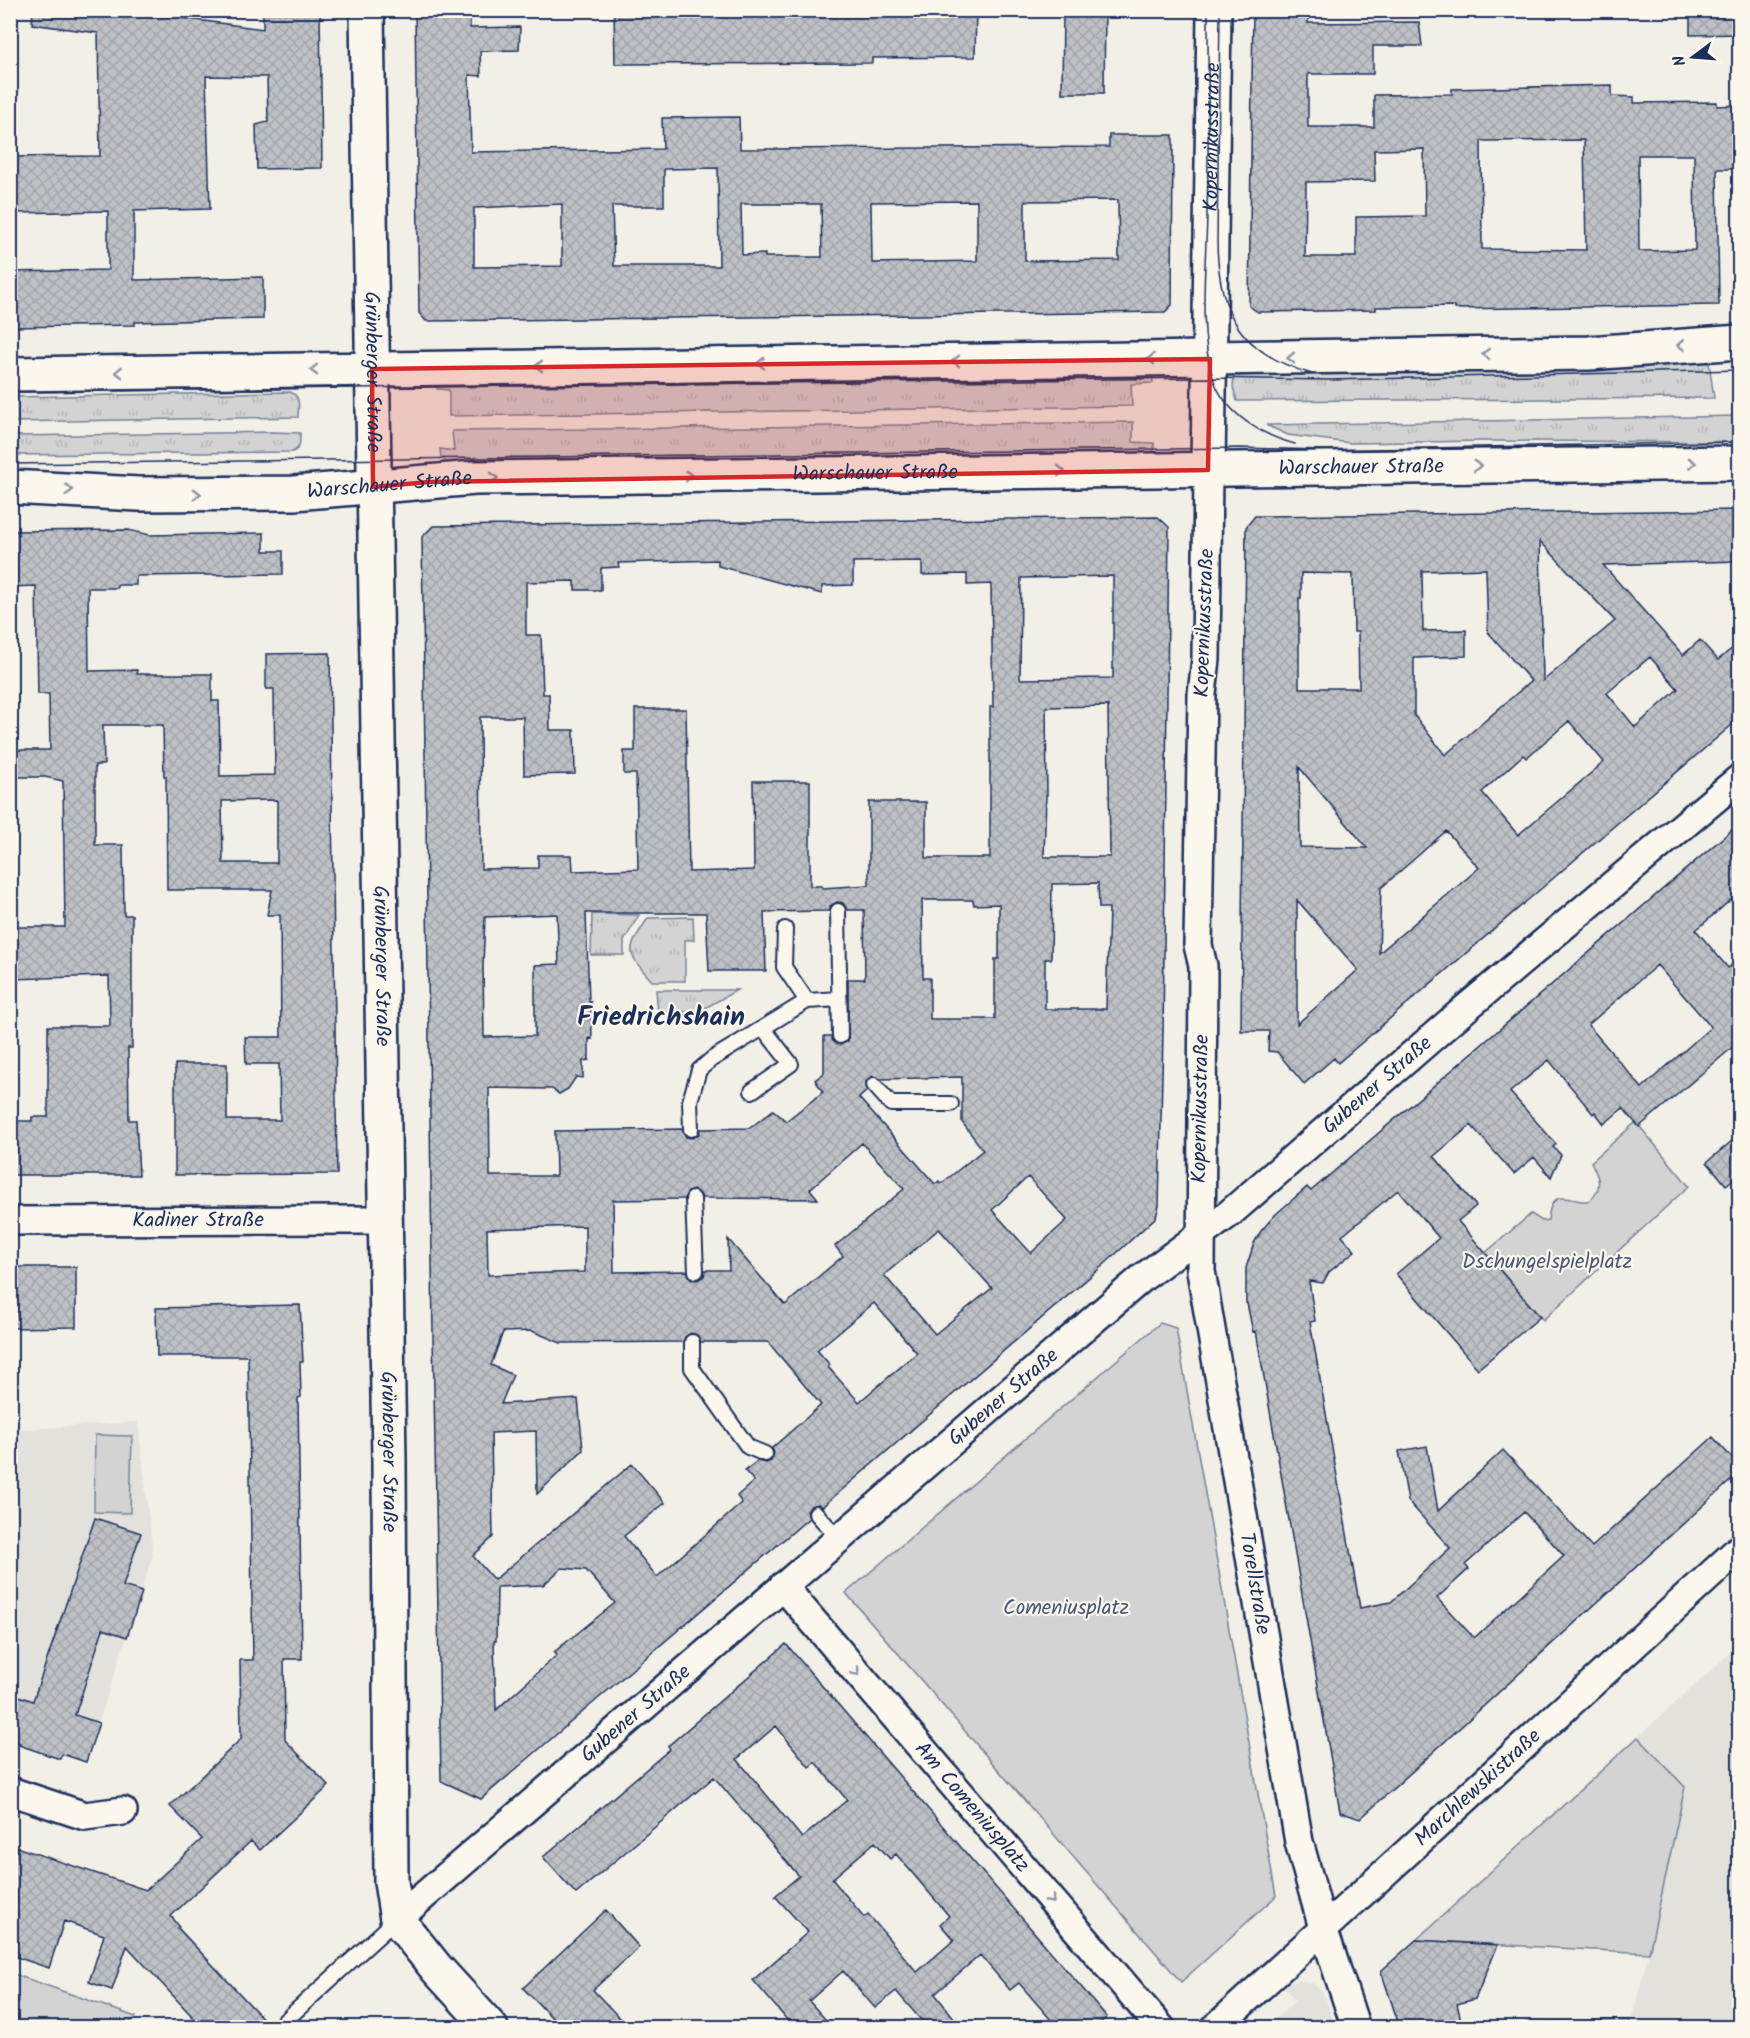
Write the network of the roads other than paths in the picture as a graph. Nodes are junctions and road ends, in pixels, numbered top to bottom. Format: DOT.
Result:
graph roads {
  1 [pos="367,10"];
  2 [pos="1214,10"];
  3 [pos="1740,342"];
  4 [pos="1210,359"];
  5 [pos="372,369"];
  6 [pos="10,374"];
  7 [pos="1740,463"];
  8 [pos="1208,470"];
  9 [pos="10,487"];
  10 [pos="373,487"];
  11 [pos="1740,778"];
  12 [pos="838,911"];
  13 [pos="785,929"];
  14 [pos="839,999"];
  15 [pos="807,1001"];
  16 [pos="763,1028"];
  17 [pos="840,1036"];
  18 [pos="874,1085"];
  19 [pos="752,1091"];
  20 [pos="951,1104"];
  21 [pos="691,1129"];
  22 [pos="693,1199"];
  23 [pos="385,1220"];
  24 [pos="10,1221"];
  25 [pos="1200,1235"];
  26 [pos="696,1271"];
  27 [pos="692,1342"];
  28 [pos="765,1454"];
  29 [pos="816,1512"];
  30 [pos="838,1538"];
  31 [pos="1740,1548"];
  32 [pos="783,1586"];
  33 [pos="10,1791"];
  34 [pos="123,1811"];
  35 [pos="397,1919"];
  36 [pos="1323,1928"];
  37 [pos="277,2028"];
  38 [pos="490,2028"];
  39 [pos="1161,2028"];
  40 [pos="1215,2028"];
  41 [pos="1356,2028"];
  1 -- 5 [label="main road, Grünberger Straße"];
  2 -- 4 [label="main road, Kopernikusstraße"];
  3 -- 4 [label="main road, one-way"];
  4 -- 5 [label="main road, one-way"];
  4 -- 8 [label="main road, Kopernikusstraße"];
  5 -- 6 [label="main road, one-way"];
  5 -- 10 [label="main road, Grünberger Straße"];
  8 -- 7 [label="main road, Warschauer Straße, one-way"];
  10 -- 8 [label="main road, Warschauer Straße, one-way"];
  8 -- 25 [label="street, Kopernikusstraße"];
  9 -- 10 [label="main road, Warschauer Straße, one-way"];
  10 -- 23 [label="main road, Grünberger Straße"];
  11 -- 25 [label="street, Gubener Straße"];
  12 -- 14 [label="lane"];
  13 -- 15 [label="lane"];
  14 -- 15 [label="lane"];
  14 -- 17 [label="lane"];
  15 -- 16 [label="lane"];
  16 -- 19 [label="lane"];
  16 -- 21 [label="lane"];
  18 -- 20 [label="lane"];
  22 -- 26 [label="lane"];
  23 -- 24 [label="street, Kadiner Straße"];
  23 -- 35 [label="main road, Grünberger Straße"];
  25 -- 30 [label="street, Gubener Straße"];
  25 -- 36 [label="street, Torellstraße"];
  27 -- 28 [label="lane"];
  29 -- 30 [label="lane"];
  30 -- 32 [label="street, Gubener Straße"];
  31 -- 36 [label="street, Marchlewskistraße"];
  32 -- 35 [label="street, Gubener Straße"];
  32 -- 39 [label="street, Am Comeniusplatz, one-way"];
  33 -- 34 [label="street"];
  35 -- 37 [label="lane, Gubener Straße"];
  35 -- 38 [label="main road"];
  36 -- 40 [label="street, Marchlewskistraße"];
  36 -- 41 [label="street, Torellstraße"];
}
